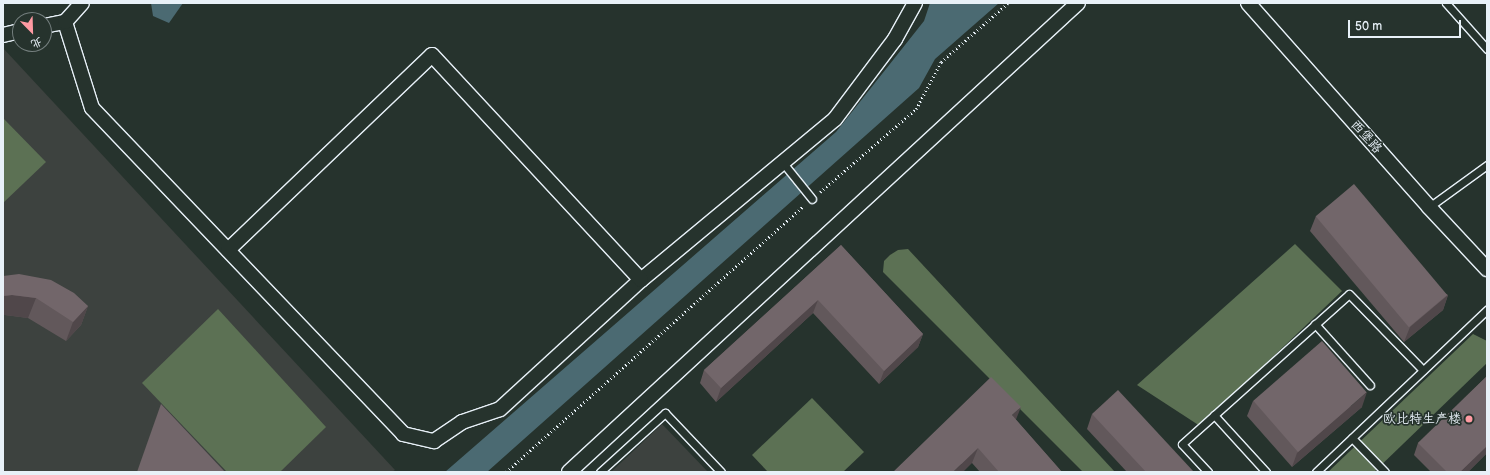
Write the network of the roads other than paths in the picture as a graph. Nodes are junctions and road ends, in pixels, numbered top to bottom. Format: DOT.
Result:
graph roads {
  1 [pos="82,3"];
  2 [pos="915,3"];
  3 [pos="1078,3"];
  4 [pos="1248,3"];
  5 [pos="1446,3"];
  6 [pos="65,22"];
  7 [pos="52,24"];
  8 [pos="1487,49"];
  9 [pos="783,163"];
  10 [pos="1487,165"];
  11 [pos="812,199"];
  12 [pos="1428,207"];
  13 [pos="228,250"];
  14 [pos="1487,269"];
  15 [pos="640,280"];
  16 [pos="1487,310"];
  17 [pos="1316,324"];
  18 [pos="1423,370"];
  19 [pos="1370,385"];
  20 [pos="1214,415"];
  21 [pos="1352,438"];
  22 [pos="569,472"];
  23 [pos="600,472"];
  24 [pos="720,472"];
  25 [pos="1208,472"];
  26 [pos="1266,472"];
  27 [pos="1316,472"];
  28 [pos="1384,472"];
  1 -- 6 [label="street"];
  2 -- 9 [label="street"];
  3 -- 22 [label="street"];
  4 -- 12 [label="street, 西堡路"];
  5 -- 8 [label="lane"];
  6 -- 7 [label="street"];
  6 -- 13 [label="street"];
  9 -- 11 [label="lane"];
  9 -- 15 [label="street"];
  10 -- 12 [label="lane"];
  12 -- 14 [label="street, 西堡路"];
  13 -- 15 [label="street"];
  13 -- 15 [label="street"];
  16 -- 18 [label="lane"];
  17 -- 18 [label="lane"];
  17 -- 19 [label="lane"];
  17 -- 20 [label="lane"];
  18 -- 21 [label="lane"];
  20 -- 25 [label="lane"];
  20 -- 26 [label="lane"];
  21 -- 27 [label="lane"];
  21 -- 28 [label="lane"];
  23 -- 24 [label="lane"];
}
